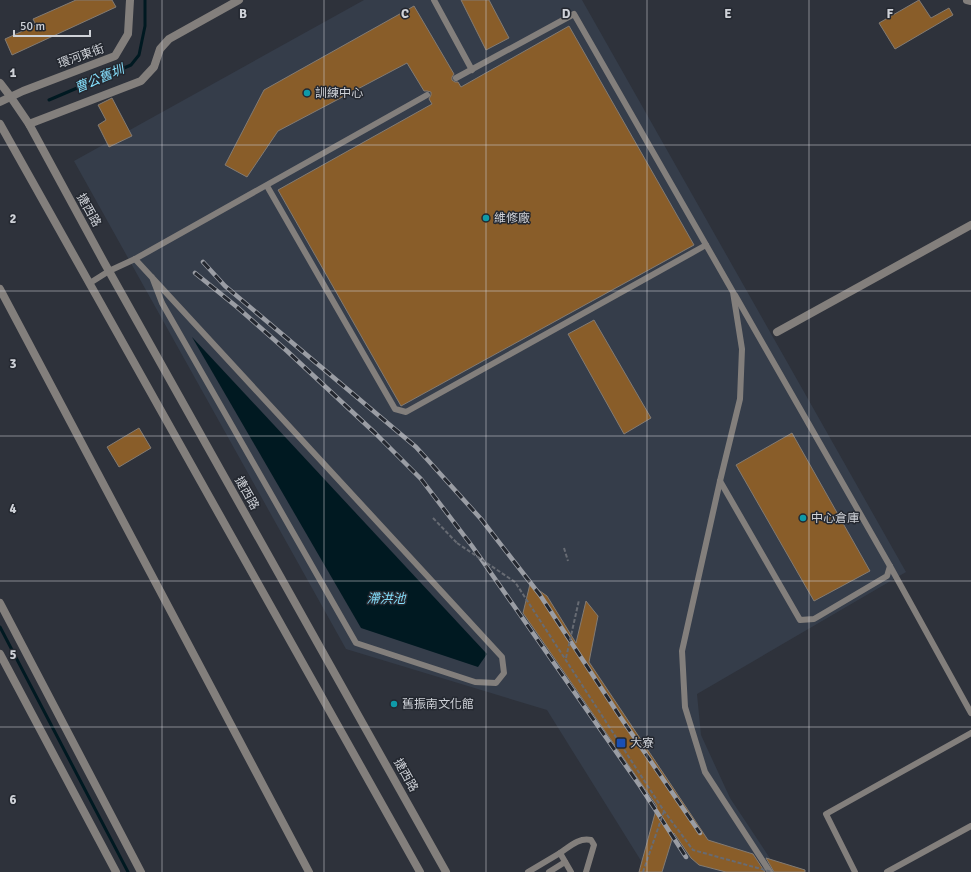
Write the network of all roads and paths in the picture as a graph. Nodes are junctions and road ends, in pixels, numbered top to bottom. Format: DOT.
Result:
graph roads {
  1 [pos="130,0"];
  2 [pos="239,0"];
  3 [pos="434,0"];
  4 [pos="967,0"];
  5 [pos="971,1"];
  6 [pos="472,70"];
  7 [pos="456,78"];
  8 [pos="0,83"];
  9 [pos="10,96"];
  10 [pos="427,96"];
  11 [pos="0,101"];
  12 [pos="0,124"];
  13 [pos="29,124"];
  14 [pos="267,186"];
  15 [pos="971,225"];
  16 [pos="706,245"];
  17 [pos="135,259"];
  18 [pos="109,271"];
  19 [pos="152,277"];
  20 [pos="90,283"];
  21 [pos="0,289"];
  22 [pos="733,292"];
  23 [pos="777,332"];
  24 [pos="720,481"];
  25 [pos="433,518"];
  26 [pos="564,548"];
  27 [pos="568,562"];
  28 [pos="890,566"];
  29 [pos="579,600"];
  30 [pos="0,604"];
  31 [pos="0,654"];
  32 [pos="566,658"];
  33 [pos="971,713"];
  34 [pos="971,733"];
  35 [pos="664,810"];
  36 [pos="971,826"];
  37 [pos="560,853"];
  38 [pos="565,862"];
  39 [pos="116,872"];
  40 [pos="141,872"];
  41 [pos="309,872"];
  42 [pos="420,872"];
  43 [pos="446,872"];
  44 [pos="528,872"];
  45 [pos="549,872"];
  46 [pos="571,872"];
  47 [pos="586,872"];
  48 [pos="643,872"];
  49 [pos="771,872"];
  50 [pos="855,872"];
  51 [pos="886,872"];
  1 -- 9 [label="street, 環河東街"];
  2 -- 13 [label="street"];
  3 -- 6 [label="lane"];
  4 -- 5 [label="street"];
  6 -- 7 [label="lane"];
  6 -- 16 [label="lane"];
  8 -- 9 [label="street, 捷西路"];
  9 -- 11 [label="street, 環河東街"];
  9 -- 13 [label="street, 捷西路"];
  10 -- 14 [label="lane"];
  12 -- 20 [label="street"];
  13 -- 18 [label="street, 捷西路"];
  14 -- 16 [label="lane"];
  14 -- 17 [label="lane"];
  15 -- 23 [label="street"];
  16 -- 22 [label="lane"];
  17 -- 18 [label="lane"];
  17 -- 19 [label="lane"];
  18 -- 20 [label="lane"];
  18 -- 43 [label="street, 捷西路"];
  19 -- 19 [label="lane"];
  20 -- 42 [label="street"];
  21 -- 41 [label="street"];
  22 -- 24 [label="lane"];
  22 -- 28 [label="lane"];
  24 -- 28 [label="lane"];
  24 -- 49 [label="lane"];
  25 -- 32 [label="path, bridge"];
  26 -- 27 [label="path"];
  28 -- 33 [label="lane"];
  29 -- 32 [label="path, bridge"];
  30 -- 40 [label="street"];
  31 -- 39 [label="street"];
  32 -- 35 [label="path, bridge"];
  34 -- 50 [label="lane"];
  35 -- 48 [label="path, bridge"];
  35 -- 49 [label="path, bridge"];
  36 -- 51 [label="lane"];
  37 -- 38 [label="lane"];
  37 -- 44 [label="lane"];
  37 -- 47 [label="lane"];
  38 -- 45 [label="lane"];
  38 -- 46 [label="lane"];
}
